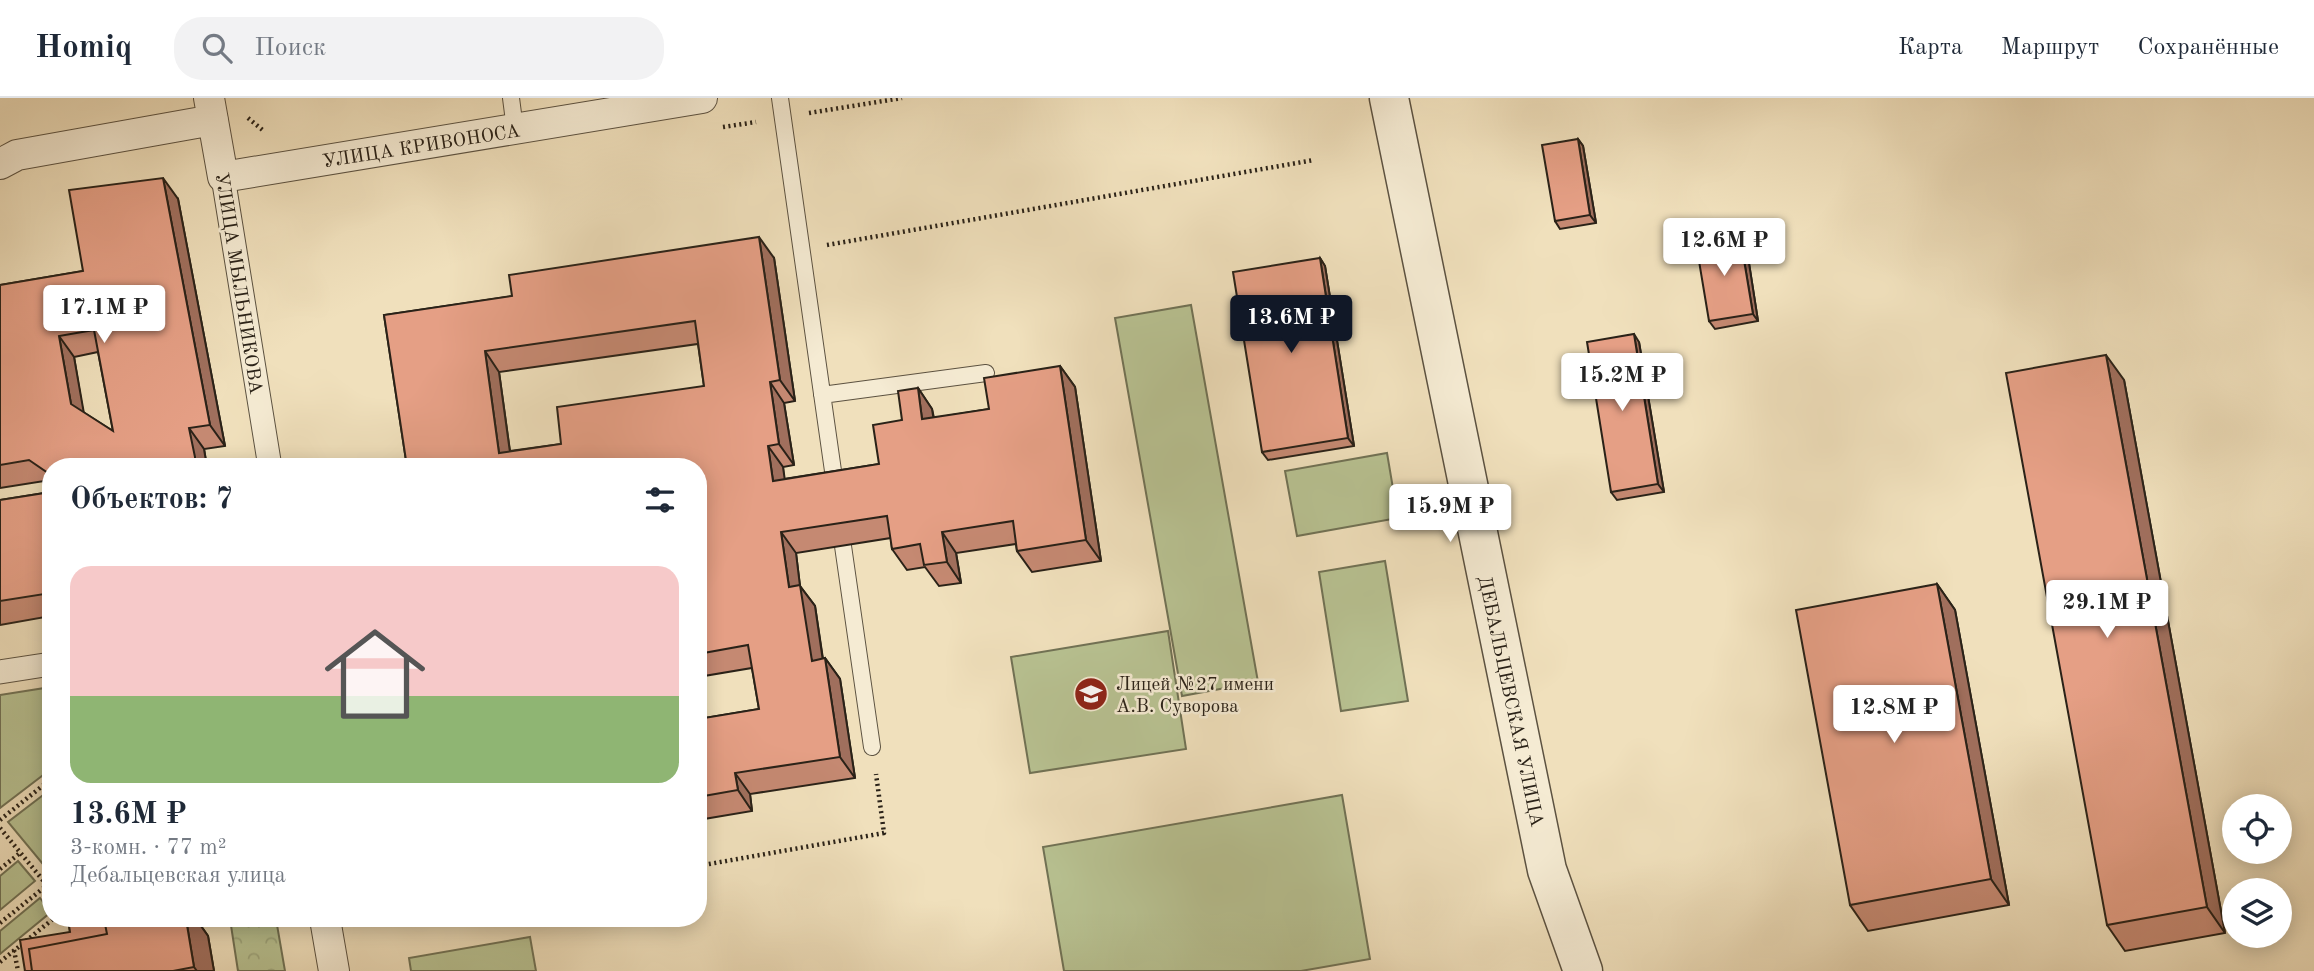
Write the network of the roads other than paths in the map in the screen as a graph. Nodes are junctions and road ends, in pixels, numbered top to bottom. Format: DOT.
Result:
graph roads {
  1 [pos="511,98"];
  2 [pos="702,98"];
  3 [pos="780,98"];
  4 [pos="1389,98"];
  5 [pos="211,109"];
  6 [pos="515,129"];
  7 [pos="0,164"];
  8 [pos="223,177"];
  9 [pos="986,373"];
  10 [pos="822,395"];
  11 [pos="269,458"];
  12 [pos="836,495"];
  13 [pos="843,546"];
  14 [pos="42,665"];
  15 [pos="0,672"];
  16 [pos="872,747"];
  17 [pos="326,927"];
  18 [pos="334,971"];
  19 [pos="1583,971"];
  1 -- 6 [label="lane"];
  2 -- 6 [label="street, УЛИЦА КРИВОНОСА"];
  3 -- 10 [label="lane"];
  4 -- 19 [label="street, ДЕБАЛЬЦЕВСКАЯ УЛИЦА"];
  5 -- 7 [label="street"];
  5 -- 8 [label="street, УЛИЦА МЫЛЬНИКОВА"];
  6 -- 8 [label="street, УЛИЦА КРИВОНОСА"];
  8 -- 11 [label="street, УЛИЦА МЫЛЬНИКОВА"];
  9 -- 10 [label="lane"];
  10 -- 12 [label="lane"];
  13 -- 16 [label="lane"];
  14 -- 15 [label="street"];
  17 -- 18 [label="street"];
}
